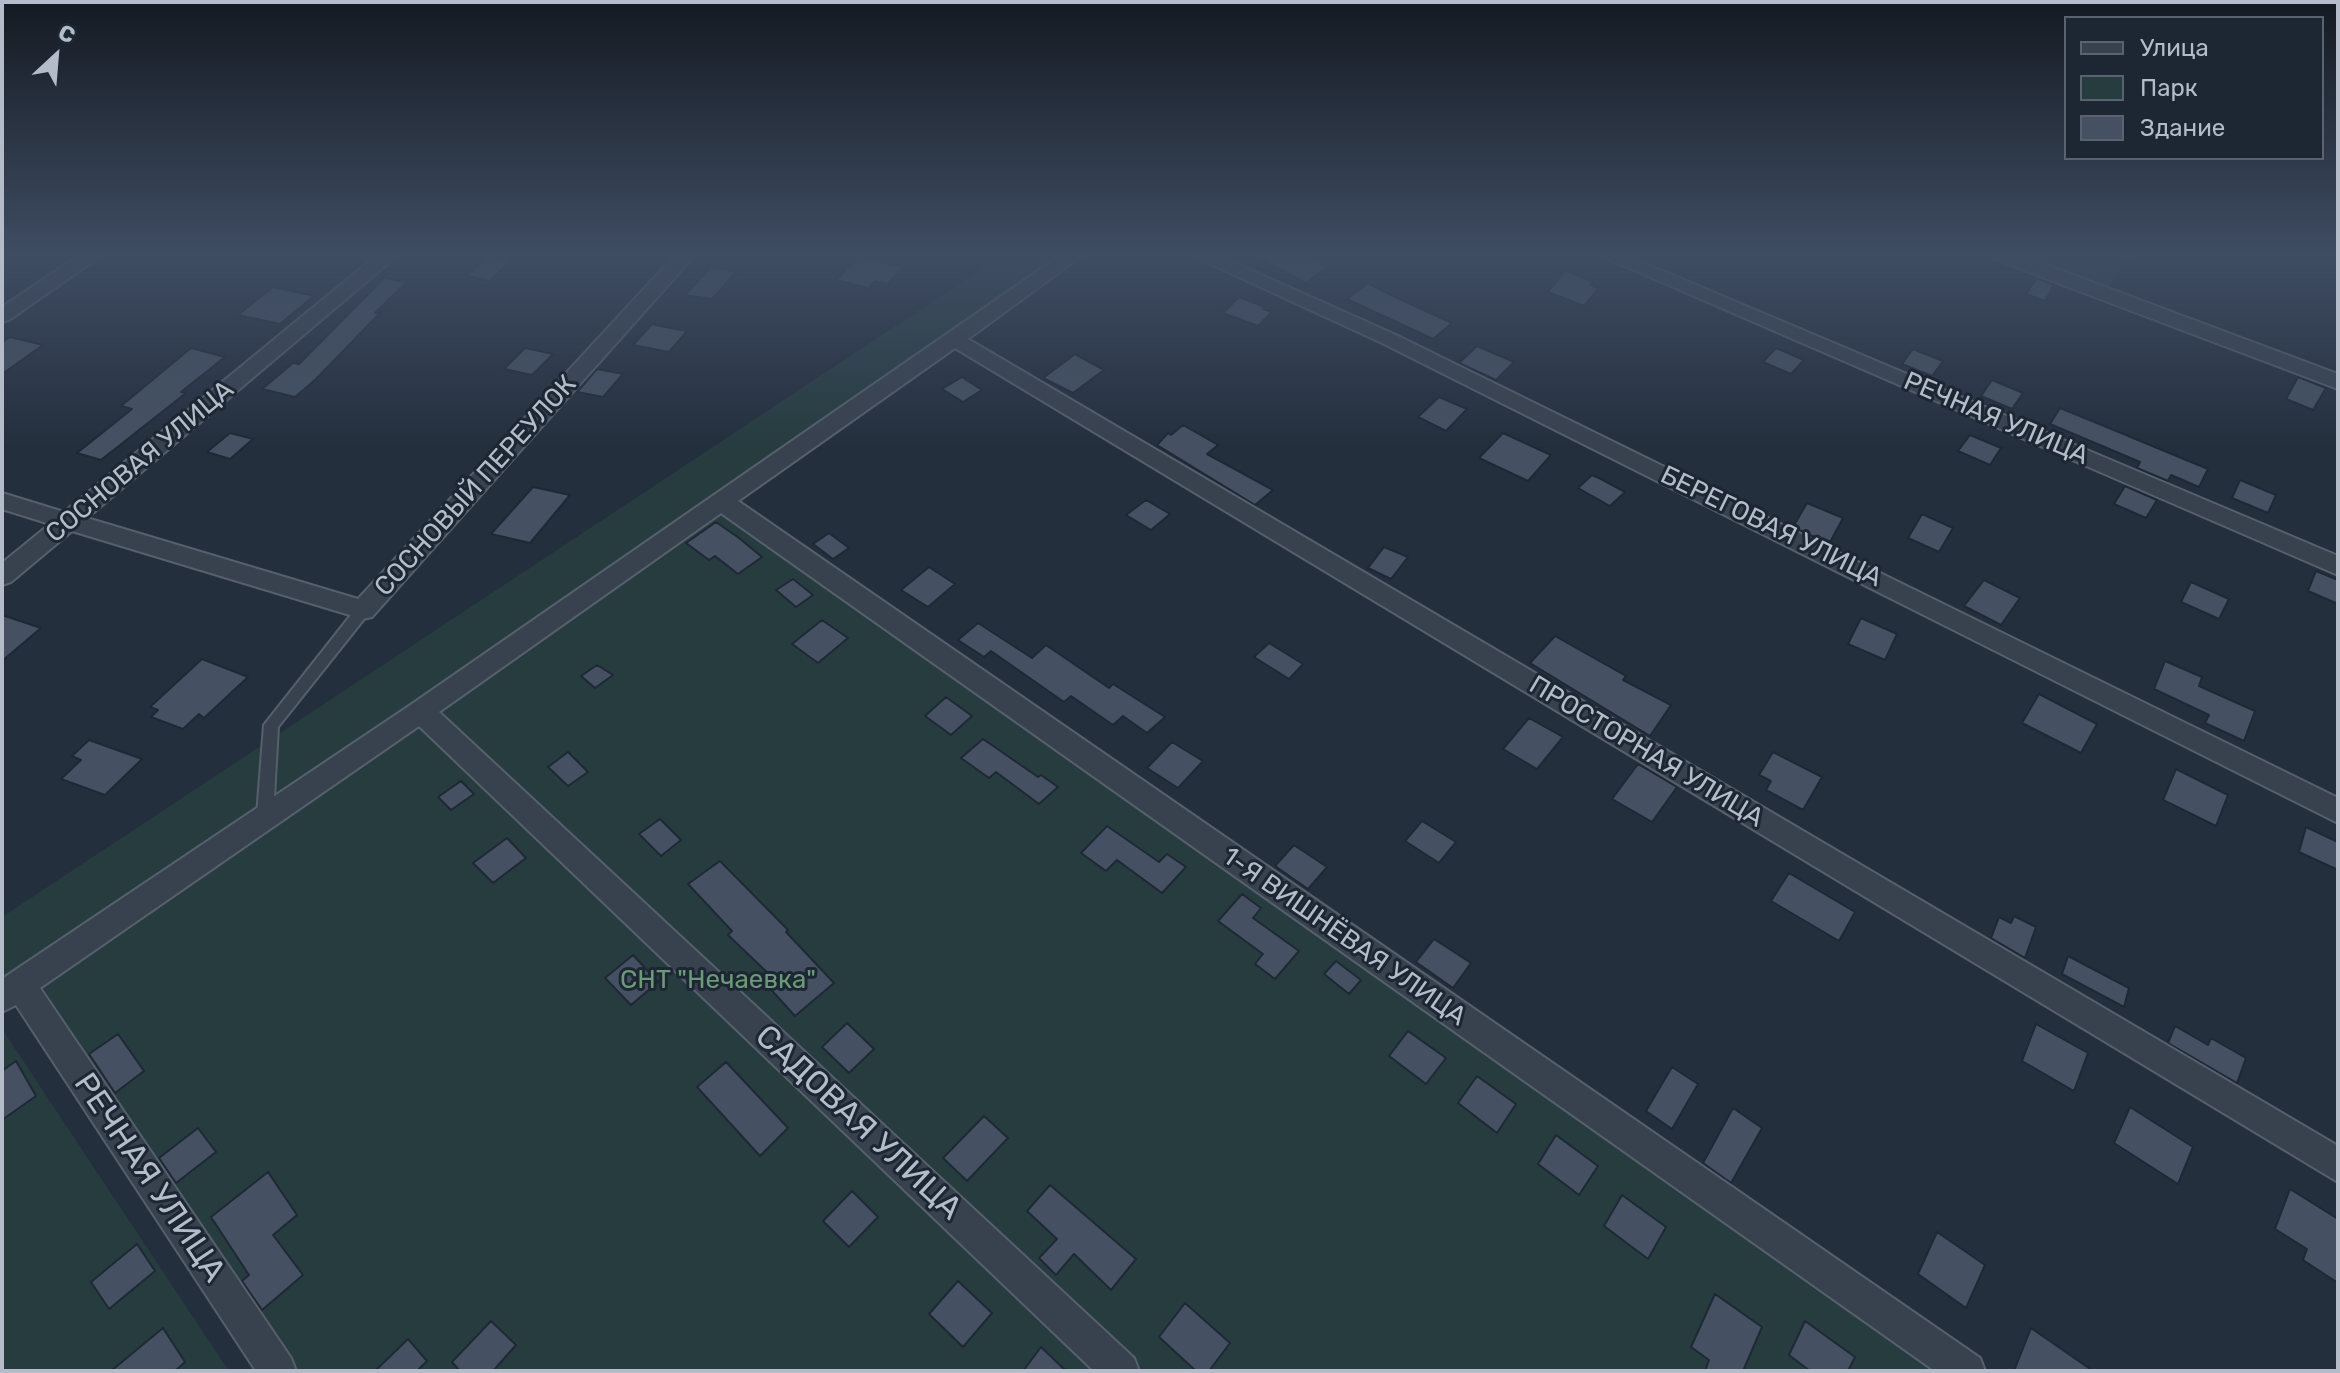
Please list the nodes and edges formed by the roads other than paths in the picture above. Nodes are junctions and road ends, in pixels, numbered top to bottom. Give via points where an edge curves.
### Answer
1 (312, 319) edge
2 (628, 319) edge
3 (982, 319) edge
4 (1344, 319) edge
5 (1758, 319) edge
6 (2171, 319) edge
7 (954, 339) junction
8 (2338, 382) edge
9 (2, 501) edge
10 (722, 502) junction
11 (69, 521) junction
12 (2338, 566) edge
13 (2, 576) edge
14 (363, 610) junction
15 (421, 711) junction
16 (2338, 811) edge
17 (265, 815) junction
18 (11, 991) edge
19 (2338, 1165) edge
20 (278, 1371) edge
21 (1121, 1371) edge
22 (1967, 1371) edge

1 - 11 street, СОСНОВАЯ УЛИЦА
2 - 14 street, СОСНОВЫЙ ПЕРЕУЛОК
3 - 7 street
4 - 16 street, БЕРЕГОВАЯ УЛИЦА
5 - 12 street, РЕЧНАЯ УЛИЦА
6 - 8 street
7 - 10 street
7 - 19 street, ПРОСТОРНАЯ УЛИЦА
9 - 11 street
10 - 15 street
10 - 22 street, 1-Я ВИШНЁВАЯ УЛИЦА
11 - 13 street, СОСНОВАЯ УЛИЦА
11 - 14 street
14 - 17 lane via 271,725
15 - 17 street
15 - 21 street, САДОВАЯ УЛИЦА
17 - 18 street
18 - 20 street, РЕЧНАЯ УЛИЦА

